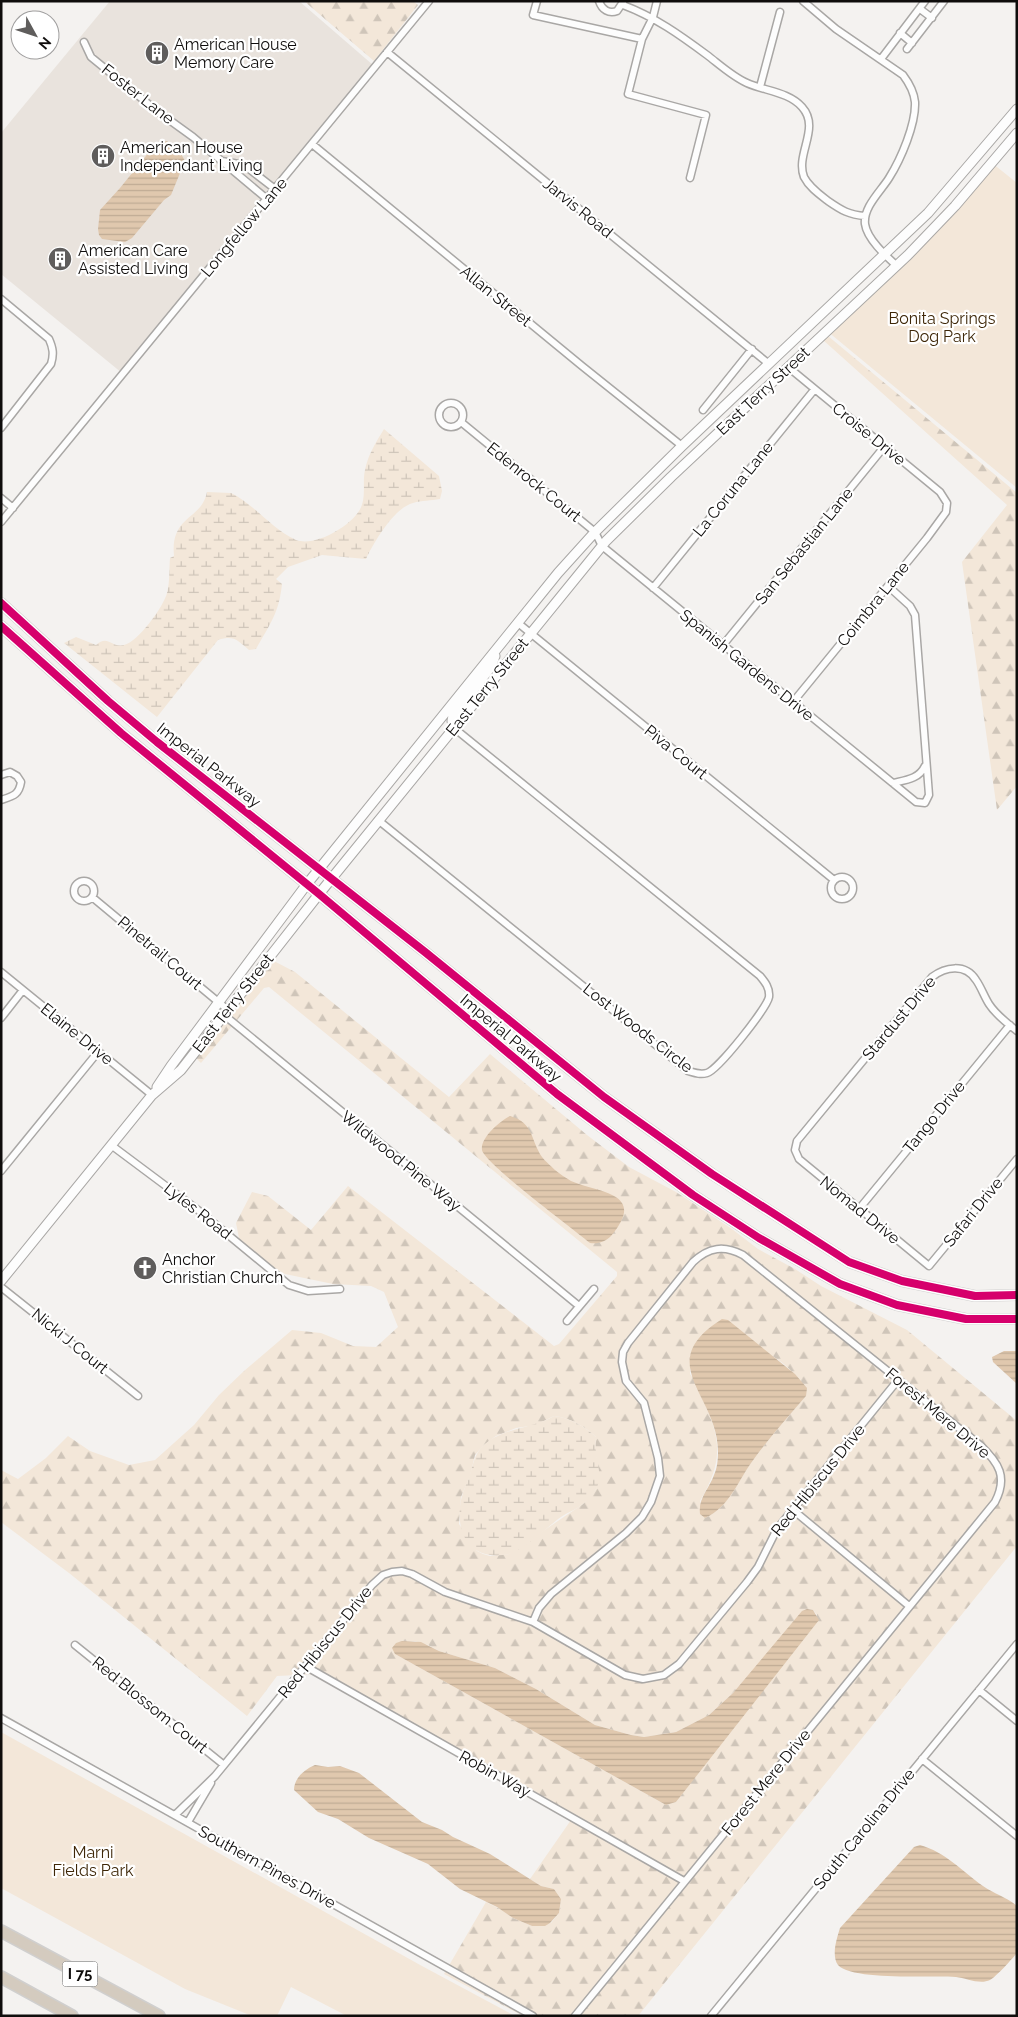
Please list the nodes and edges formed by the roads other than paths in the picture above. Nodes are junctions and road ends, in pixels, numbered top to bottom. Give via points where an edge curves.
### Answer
1 (429, 1) edge
2 (537, 1) edge
3 (599, 1) edge
4 (657, 1) edge
5 (803, 1) edge
6 (925, 1) edge
7 (944, 1) edge
8 (623, 3) edge
9 (920, 9) junction
10 (780, 12) dead end
11 (653, 17) junction
12 (932, 18) junction
13 (900, 34) junction
14 (642, 39) junction
15 (84, 42) dead end
16 (912, 43) junction
17 (907, 49) dead end
18 (387, 52) junction
19 (881, 59) junction
20 (760, 87) junction
21 (1017, 109) edge
22 (1017, 133) edge
23 (312, 144) junction
24 (220, 160) junction
25 (690, 178) dead end
26 (275, 189) junction
27 (266, 199) junction
28 (865, 216) junction
29 (885, 254) junction
30 (897, 266) junction
31 (1, 299) edge
32 (752, 349) junction
33 (769, 364) junction
34 (788, 367) junction
35 (814, 390) junction
36 (702, 410) dead end
37 (461, 422) dead end
38 (1, 428) edge
39 (682, 446) junction
40 (884, 447) junction
41 (1, 498) edge
42 (947, 503) joint
43 (13, 508) junction
44 (1, 522) edge
45 (595, 532) junction
46 (602, 546) junction
47 (888, 586) junction
48 (653, 588) junction
49 (1, 604) edge
50 (518, 624) junction
51 (1, 626) edge
52 (530, 633) junction
53 (723, 645) junction
54 (497, 648) junction
55 (793, 702) junction
56 (454, 728) junction
57 (926, 764) junction
58 (1, 775) edge
59 (893, 783) junction
60 (1, 800) edge
61 (378, 820) junction
62 (319, 869) junction
63 (331, 879) junction
64 (834, 880) dead end
65 (307, 884) junction
66 (319, 894) junction
67 (92, 897) dead end
68 (1, 972) edge
69 (23, 990) junction
70 (219, 1002) junction
71 (226, 1012) junction
72 (1, 1018) edge
73 (1010, 1026) junction
74 (1017, 1031) edge
75 (98, 1052) junction
76 (152, 1095) junction
77 (111, 1145) junction
78 (795, 1150) joint
79 (1017, 1159) edge
80 (1, 1171) edge
81 (859, 1209) junction
82 (929, 1266) joint
83 (1, 1281) edge
84 (1, 1287) edge
85 (340, 1289) dead end
86 (594, 1289) dead end
87 (1017, 1295) edge
88 (579, 1306) junction
89 (1017, 1319) edge
90 (567, 1321) dead end
91 (898, 1380) junction
92 (138, 1396) dead end
93 (793, 1510) junction
94 (909, 1606) junction
95 (533, 1622) junction
96 (1017, 1644) edge
97 (75, 1645) dead end
98 (305, 1666) junction
99 (979, 1690) junction
100 (1, 1718) edge
101 (1017, 1721) edge
102 (922, 1759) junction
103 (224, 1765) junction
104 (215, 1776) junction
105 (175, 1815) junction
106 (188, 1822) junction
107 (1017, 1836) edge
108 (684, 1881) junction
109 (1, 1931) edge
110 (1, 1977) edge
111 (72, 2016) edge
112 (159, 2016) edge
113 (533, 2016) edge
114 (575, 2016) edge
115 (712, 2016) edge

1 - 18 street, Longfellow Lane
2 - 14 street via 533,15
3 - 8 street via 610,12 617,11
4 - 11 street
5 - 19 street via 840,32
6 - 9 street
7 - 12 street
8 - 11 street
9 - 12 street
9 - 13 street
10 - 20 street
11 - 14 street
11 - 20 street via 740,79
12 - 16 street
13 - 16 street
13 - 19 street
14 - 25 street via 628,94 706,115
15 - 24 street, Foster Lane via 91,56
16 - 17 street
18 - 23 street, Longfellow Lane
18 - 32 street, Jarvis Road
19 - 28 street via 903,75 909,84 915,111 900,156
20 - 28 street via 792,99 806,112 809,124 802,169 807,182 844,213
21 - 29 street via 948,192
22 - 30 street, East Terry Street via 955,206
23 - 26 street, Longfellow Lane
23 - 39 street, Allan Street
24 - 26 street, Foster Lane via 244,165
24 - 27 street, Foster Lane
26 - 27 street, Longfellow Lane
27 - 43 street, Longfellow Lane
28 - 29 street via 865,226
29 - 30 street
29 - 33 street
30 - 34 street, East Terry Street
31 - 38 street via 48,339 54,355 52,364
32 - 33 street, Jarvis Road
32 - 36 street
33 - 39 street
34 - 35 street, Croise Drive
34 - 46 street, East Terry Street
35 - 40 street, Croise Drive
35 - 48 street, La Coruna Lane
37 - 45 street, Edenrock Court
39 - 45 street
40 - 42 street, Croise Drive via 940,492
40 - 53 street, San Sebastian Lane
41 - 43 street
42 - 47 street, Coimbra Lane via 946,512
43 - 44 street, Longfellow Lane
45 - 46 street, Edenrock Court
45 - 50 street
46 - 48 street, Spanish Gardens Drive
46 - 52 street, East Terry Street
47 - 55 street, Coimbra Lane
47 - 57 street, Spanish Gardens Drive via 907,602 915,615
48 - 53 street, Spanish Gardens Drive
49 - 62 main road, Imperial Parkway via 108,701
50 - 52 street, Piva Court
50 - 54 street
51 - 65 main road, Imperial Parkway via 121,733
52 - 56 street, East Terry Street
52 - 64 street, Piva Court
53 - 55 street, Spanish Gardens Drive
54 - 56 street via 491,667 453,716
54 - 62 street
55 - 59 street, Spanish Gardens Drive
56 - 61 street, East Terry Street
56 - 61 street, Lost Woods Circle via 760,976 767,984 767,1004 736,1044 709,1073 688,1071
57 - 59 street via 913,779
57 - 59 street, Spanish Gardens Drive via 929,795 925,803 916,802
58 - 60 street via 10,772 21,782 20,790 14,796
61 - 63 street, East Terry Street
62 - 63 main road, Imperial Parkway
62 - 65 street
63 - 66 street, East Terry Street
63 - 87 main road, Imperial Parkway via 604,1097 712,1174 849,1262 902,1281 975,1296
65 - 66 main road, Imperial Parkway
65 - 70 street
66 - 71 street, East Terry Street
66 - 89 main road, Imperial Parkway via 557,1094 693,1196 760,1238 840,1284 897,1306 966,1319
67 - 70 street, Pinetrail Court
68 - 69 street, Elaine Drive
69 - 72 street
69 - 75 street, Elaine Drive
70 - 71 street, Pinetrail Court
70 - 76 street
71 - 76 street, East Terry Street via 181,1070
71 - 88 street, Wildwood Pine Way
73 - 74 street, Stardust Drive
73 - 78 street, Stardust Drive via 994,1010 976,978 959,968 939,972 797,1141
73 - 81 street, Tango Drive
75 - 76 street, Elaine Drive
75 - 80 street
76 - 77 street, East Terry Street
77 - 83 street, East Terry Street
77 - 85 street, Lyles Road via 198,1210 289,1285 308,1292
78 - 81 street, Nomad Drive via 799,1159
79 - 82 street, Safari Drive
81 - 82 street, Nomad Drive
84 - 92 street, Nicki J Court
86 - 88 street
88 - 90 street
91 - 93 street, Red Hibiscus Drive
91 - 94 street, Forest Mere Drive via 990,1455 1000,1472 1001,1483 995,1502
91 - 95 street, Forest Mere Drive via 743,1255 722,1248 701,1254 634,1334 624,1352 623,1372 626,1381 644,1403 658,1458 660,1476 651,1502 626,1533 551,1594 539,1608
93 - 94 street
93 - 95 street, Red Hibiscus Drive via 777,1529 747,1582 679,1664 664,1675 644,1679 625,1674
94 - 108 street, Forest Mere Drive
95 - 98 street, Red Hibiscus Drive via 436,1588 412,1574 392,1572 376,1580
96 - 99 street, South Carolina Drive
97 - 103 street, Red Blossom Court
98 - 103 street, Red Hibiscus Drive
98 - 108 street, Robin Way
99 - 101 street
99 - 102 street, South Carolina Drive
100 - 105 street, Southern Pines Drive
102 - 107 street
102 - 115 street, South Carolina Drive
103 - 104 street, Red Hibiscus Drive
104 - 105 street, Red Hibiscus Drive
104 - 106 street, Red Hibiscus Drive
105 - 106 street, Southern Pines Drive
106 - 113 street, Southern Pines Drive
108 - 114 street, Forest Mere Drive
109 - 112 highway, I 75
110 - 111 highway, I 75

